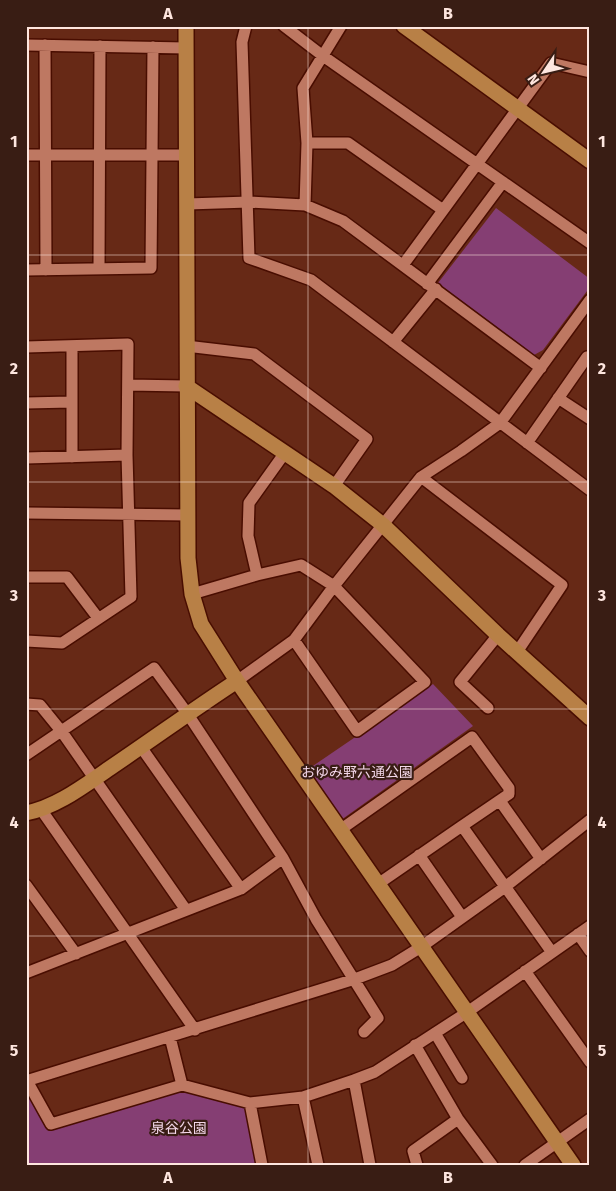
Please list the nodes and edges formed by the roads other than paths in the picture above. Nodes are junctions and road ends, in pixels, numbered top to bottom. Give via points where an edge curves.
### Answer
1 (186, 26) edge
2 (246, 26) edge
3 (284, 26) edge
4 (341, 26) edge
5 (404, 26) edge
6 (26, 45) edge
7 (45, 45) junction
8 (100, 46) junction
9 (153, 47) junction
10 (186, 48) junction
11 (323, 56) junction
12 (590, 72) edge
13 (518, 108) junction
14 (308, 143) junction
15 (26, 155) edge
16 (46, 155) junction
17 (100, 155) junction
18 (152, 155) junction
19 (186, 155) junction
20 (590, 161) edge
21 (478, 163) junction
22 (504, 182) junction
23 (249, 202) junction
24 (187, 204) junction
25 (305, 205) junction
26 (443, 210) junction
27 (590, 243) edge
28 (403, 265) junction
29 (99, 269) junction
30 (26, 270) edge
31 (46, 270) junction
32 (431, 287) junction
33 (590, 300) edge
34 (586, 314) edge
35 (393, 342) junction
36 (186, 346) junction
37 (26, 347) edge
38 (72, 347) junction
39 (589, 356) edge
40 (541, 368) junction
41 (128, 385) junction
42 (186, 386) junction
43 (558, 398) junction
44 (70, 402) junction
45 (26, 403) edge
46 (590, 420) edge
47 (500, 423) junction
48 (527, 443) junction
49 (284, 454) junction
50 (127, 455) junction
51 (72, 457) junction
52 (26, 458) edge
53 (421, 477) junction
54 (334, 486) junction
55 (590, 490) edge
56 (26, 513) edge
57 (130, 514) junction
58 (188, 515) junction
59 (383, 525) junction
60 (257, 575) junction
61 (26, 576) edge
62 (334, 586) junction
63 (192, 594) junction
64 (98, 618) junction
65 (498, 635) junction
66 (294, 640) junction
67 (26, 641) edge
68 (517, 652) junction
69 (237, 681) junction
70 (26, 704) edge
71 (488, 708) dead end
72 (187, 713) junction
73 (590, 718) edge
74 (62, 732) junction
75 (141, 747) junction
76 (26, 755) edge
77 (94, 779) junction
78 (500, 800) junction
79 (33, 811) edge
80 (590, 820) edge
81 (462, 826) junction
82 (340, 830) junction
83 (419, 855) junction
84 (283, 858) junction
85 (541, 859) junction
86 (378, 884) junction
87 (26, 885) edge
88 (505, 887) junction
89 (241, 889) junction
90 (186, 910) junction
91 (462, 918) junction
92 (590, 926) edge
93 (129, 933) junction
94 (578, 934) junction
95 (421, 947) junction
96 (590, 951) edge
97 (552, 952) junction
98 (76, 954) junction
99 (525, 971) junction
100 (26, 973) edge
101 (355, 979) junction
102 (466, 1013) junction
103 (195, 1030) junction
104 (364, 1032) dead end
105 (435, 1032) junction
106 (170, 1037) junction
107 (415, 1045) junction
108 (590, 1062) edge
109 (462, 1078) dead end
110 (27, 1080) edge
111 (354, 1080) junction
112 (182, 1085) junction
113 (303, 1097) junction
114 (250, 1103) junction
115 (458, 1119) junction
116 (590, 1119) edge
117 (557, 1142) junction
118 (262, 1165) edge
119 (318, 1165) edge
120 (370, 1165) edge
121 (417, 1165) edge
122 (492, 1165) edge
123 (525, 1165) edge
124 (573, 1165) edge

1 - 10 street
2 - 23 street via 242,42
3 - 11 street
4 - 11 street
5 - 13 street
6 - 7 street
7 - 8 street
7 - 16 street
8 - 9 street
8 - 17 street
9 - 10 street
9 - 18 street
10 - 19 street
11 - 14 street via 303,88
11 - 21 street
12 - 13 street via 551,63
13 - 20 street
13 - 21 street
14 - 25 street
14 - 26 street via 348,143
15 - 16 street
16 - 17 street
16 - 31 street
17 - 18 street
17 - 29 street
18 - 19 street
18 - 29 street via 151,268
19 - 24 street
21 - 22 street
21 - 26 street
22 - 27 street
22 - 32 street
23 - 24 street
23 - 25 street
23 - 35 street via 249,258 311,280
24 - 36 street
25 - 28 street via 343,221
26 - 28 street
28 - 32 street
29 - 31 street
30 - 31 street
32 - 35 street
32 - 40 street
33 - 34 street
34 - 40 street
35 - 47 street
36 - 42 street
36 - 54 street via 254,354 367,439
37 - 38 street
38 - 41 street via 128,344
38 - 44 street
39 - 43 street
40 - 47 street
41 - 42 street
41 - 50 street
42 - 49 street
42 - 58 street
43 - 46 street
43 - 48 street
44 - 45 street
44 - 51 street
47 - 48 street
47 - 53 street
48 - 55 street
49 - 54 street
49 - 60 street via 249,503 248,536
50 - 51 street
50 - 57 street
51 - 52 street
53 - 59 street
53 - 68 street via 562,585
54 - 59 street
56 - 57 street
57 - 58 street
57 - 64 street via 131,597
58 - 63 street
59 - 62 street
59 - 65 street
60 - 62 street via 301,565
60 - 63 street
61 - 64 street via 67,577
62 - 66 street
62 - 66 street via 425,682 357,730
63 - 69 street via 201,624
64 - 67 street via 62,642
65 - 68 street
65 - 71 street via 460,682
66 - 69 street
68 - 73 street
69 - 72 street
69 - 82 street
70 - 74 street via 40,705
72 - 74 street via 154,668
72 - 75 street
72 - 84 street
74 - 76 street
74 - 77 street
75 - 77 street
75 - 89 street
77 - 79 street via 56,802
77 - 90 street
78 - 81 street
78 - 82 street via 509,794 509,788 472,737
78 - 85 street
79 - 93 street
80 - 85 street
81 - 83 street
81 - 88 street
82 - 86 street
83 - 86 street
83 - 91 street
84 - 89 street
84 - 101 street via 316,919
85 - 88 street
86 - 95 street
87 - 98 street
88 - 91 street
88 - 97 street
89 - 90 street
90 - 93 street
91 - 95 street
92 - 94 street
93 - 98 street
93 - 103 street
94 - 96 street
94 - 97 street
95 - 101 street via 392,965
95 - 102 street
97 - 99 street
98 - 100 street
99 - 102 street
99 - 108 street
101 - 103 street
101 - 104 street via 378,1018
102 - 105 street
102 - 117 street
103 - 106 street
105 - 107 street
105 - 109 street
106 - 110 street
106 - 112 street
107 - 111 street via 375,1072
107 - 115 street
110 - 112 street via 51,1124
111 - 113 street
111 - 120 street
112 - 114 street
113 - 114 street
113 - 119 street
114 - 118 street
115 - 121 street via 413,1151
115 - 122 street
116 - 117 street
117 - 123 street
117 - 124 street

